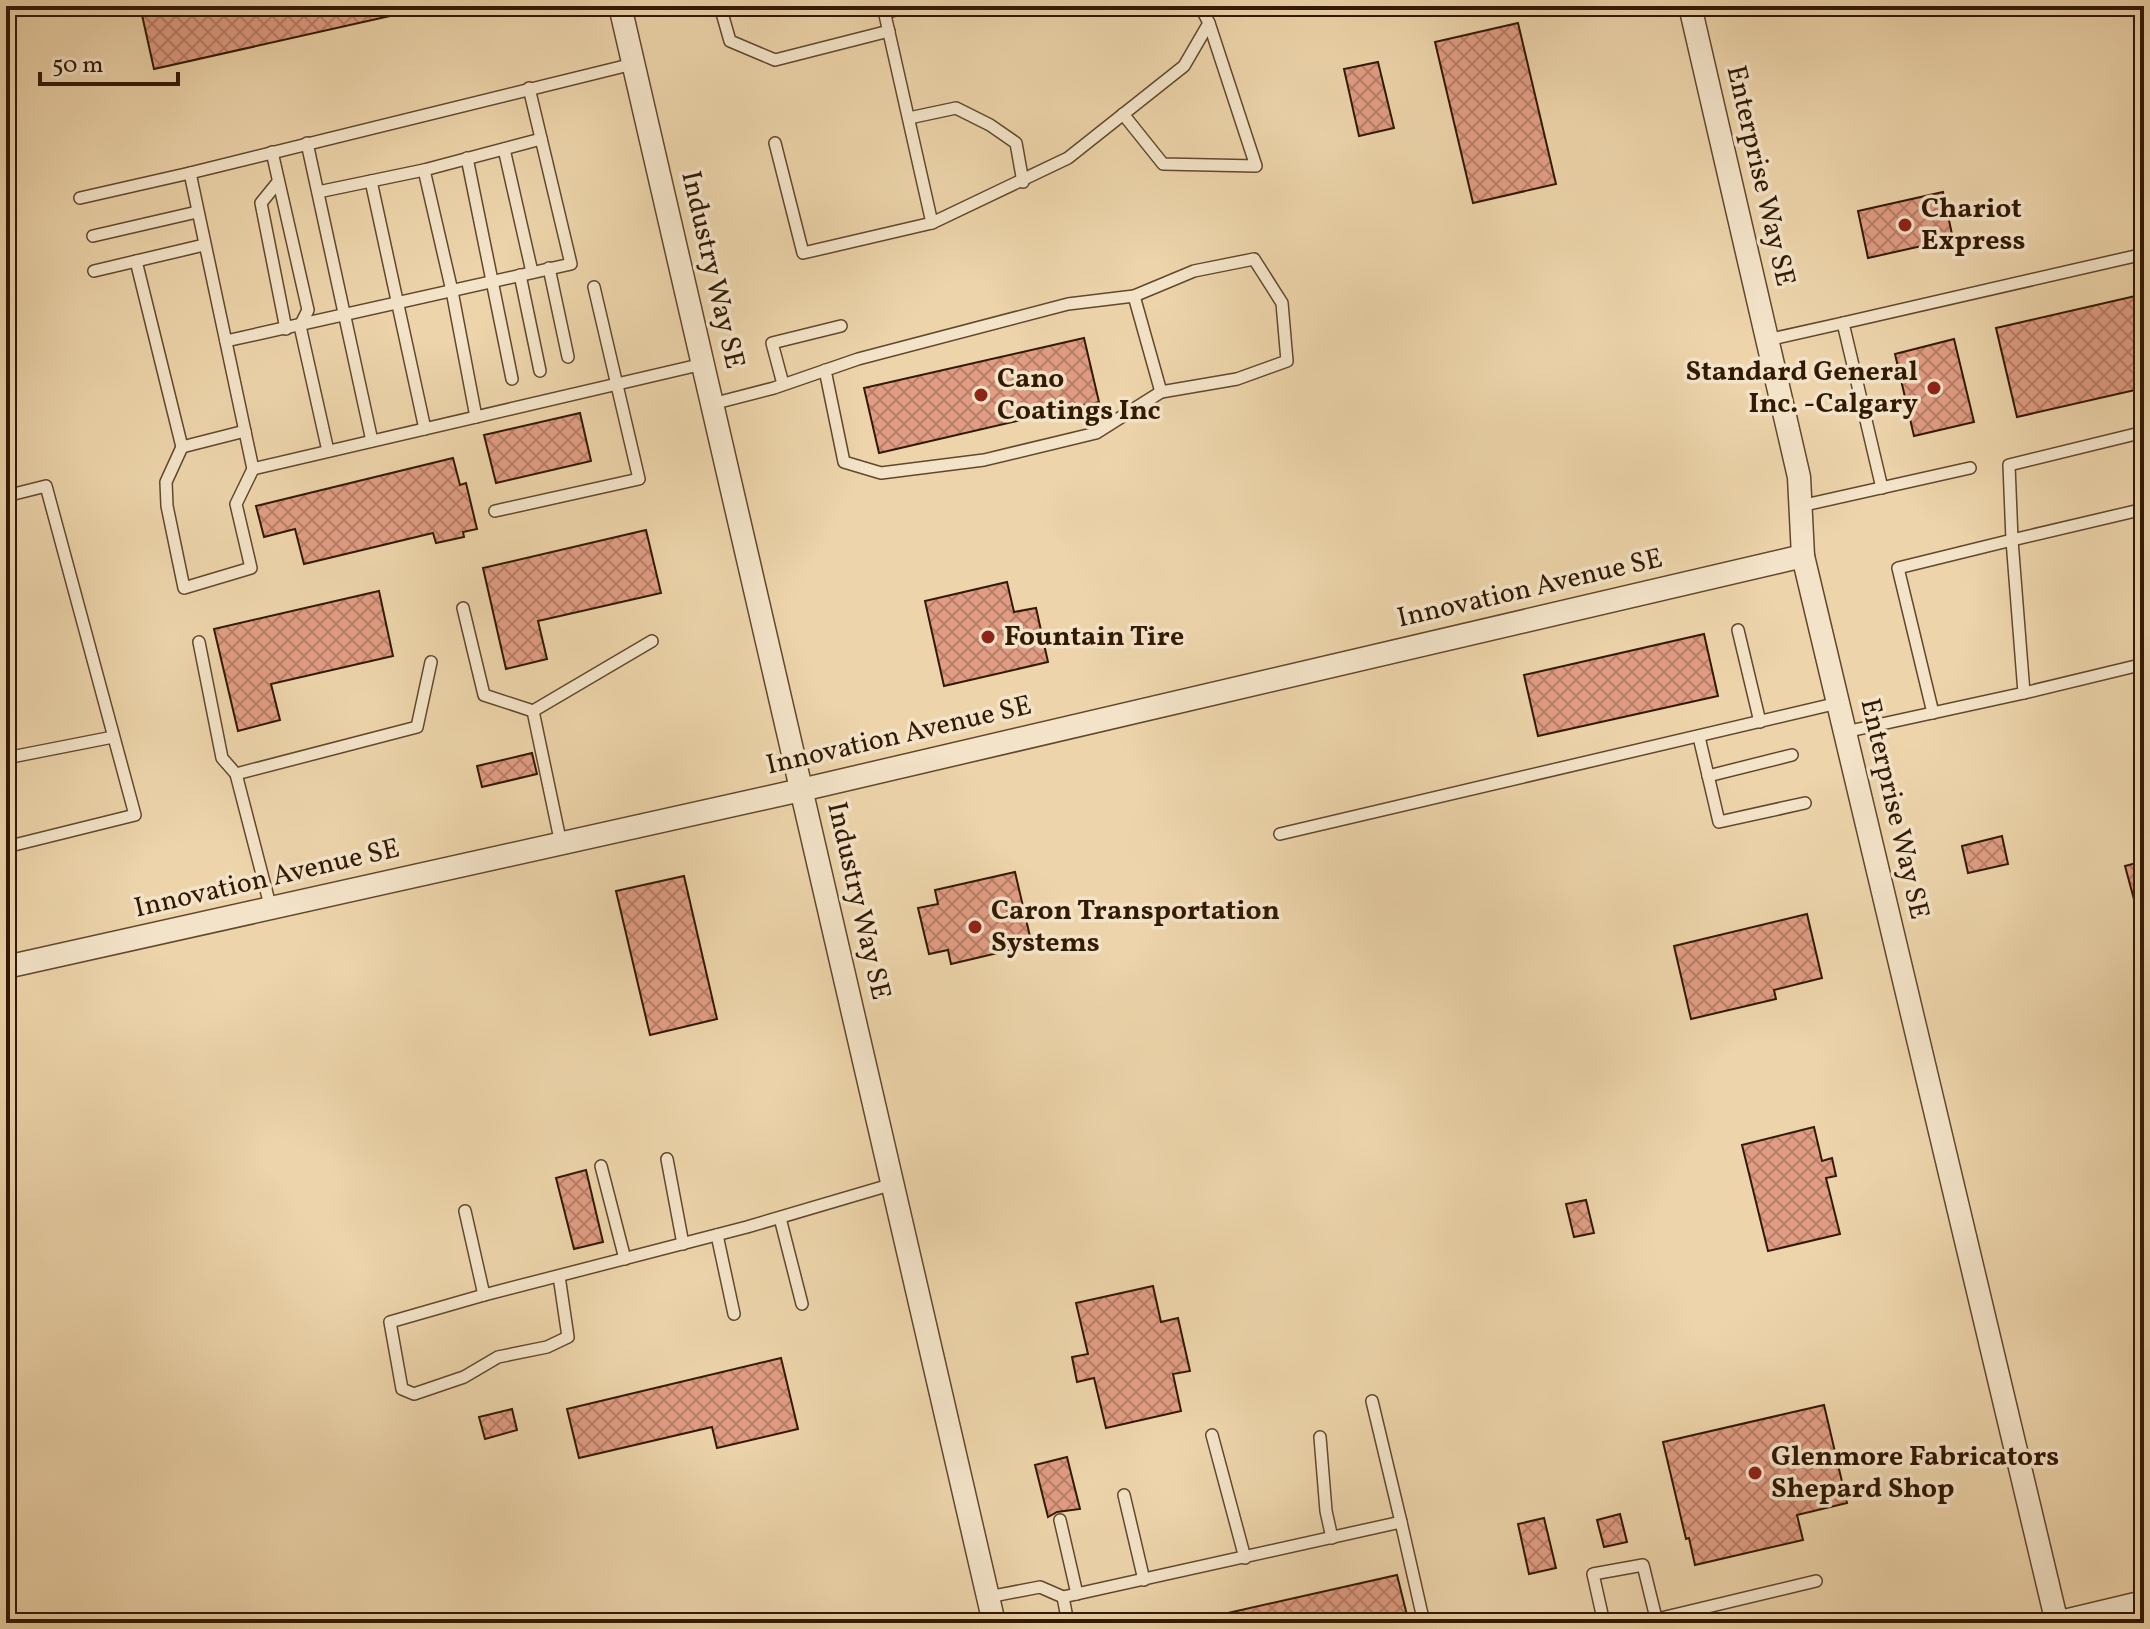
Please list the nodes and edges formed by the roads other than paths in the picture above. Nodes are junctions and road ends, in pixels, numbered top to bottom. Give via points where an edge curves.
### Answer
1 (620, 6) edge
2 (720, 6) edge
3 (908, 6) edge
4 (1200, 6) edge
5 (1690, 6) edge
6 (884, 10) edge
7 (1209, 23) junction
8 (889, 31) junction
9 (633, 64) junction
10 (529, 88) junction
11 (1123, 114) junction
12 (909, 118) junction
13 (541, 139) junction
14 (307, 143) junction
15 (775, 143) dead end
16 (504, 149) junction
17 (272, 152) junction
18 (467, 158) junction
19 (424, 170) junction
20 (190, 173) junction
21 (371, 181) junction
22 (278, 182) junction
23 (1023, 182) junction
24 (318, 192) junction
25 (80, 198) dead end
26 (197, 212) junction
27 (932, 223) junction
28 (93, 236) dead end
29 (204, 245) junction
30 (2144, 254) edge
31 (136, 261) junction
32 (549, 268) junction
33 (94, 271) dead end
34 (526, 274) junction
35 (491, 282) junction
36 (594, 287) dead end
37 (452, 291) junction
38 (1134, 296) junction
39 (397, 303) junction
40 (344, 315) junction
41 (1843, 323) junction
42 (300, 326) junction
43 (841, 326) dead end
44 (286, 329) junction
45 (1767, 340) junction
46 (226, 341) junction
47 (568, 357) dead end
48 (703, 364) junction
49 (825, 370) junction
50 (540, 371) dead end
51 (512, 379) dead end
52 (783, 384) junction
53 (615, 385) junction
54 (1161, 392) junction
55 (712, 404) junction
56 (476, 417) junction
57 (425, 429) junction
58 (245, 431) junction
59 (2144, 432) edge
60 (372, 441) junction
61 (182, 447) junction
62 (328, 451) junction
63 (1970, 468) dead end
64 (253, 469) junction
65 (1882, 488) junction
66 (6, 496) edge
67 (1800, 506) junction
68 (2144, 509) edge
69 (495, 511) dead end
70 (2012, 540) junction
71 (1803, 556) junction
72 (463, 608) dead end
73 (1738, 630) dead end
74 (652, 641) dead end
75 (199, 642) dead end
76 (431, 662) dead end
77 (2144, 664) edge
78 (2024, 693) junction
79 (1838, 703) junction
80 (533, 711) junction
81 (1933, 713) junction
82 (1760, 722) junction
83 (1845, 732) junction
84 (113, 737) junction
85 (1699, 737) junction
86 (1792, 755) dead end
87 (6, 758) edge
88 (236, 774) junction
89 (1708, 776) junction
90 (801, 790) junction
91 (1805, 803) dead end
92 (1280, 834) dead end
93 (561, 844) junction
94 (6, 847) edge
95 (271, 909) junction
96 (6, 967) edge
97 (667, 1159) dead end
98 (601, 1166) dead end
99 (893, 1184) junction
100 (465, 1211) dead end
101 (780, 1218) junction
102 (717, 1235) junction
103 (683, 1244) junction
104 (625, 1259) junction
105 (559, 1276) junction
106 (484, 1295) junction
107 (802, 1304) dead end
108 (734, 1314) dead end
109 (1372, 1401) dead end
110 (1212, 1435) dead end
111 (1320, 1437) dead end
112 (1124, 1495) dead end
113 (1060, 1520) dead end
114 (1401, 1522) junction
115 (1332, 1538) junction
116 (1245, 1558) junction
117 (1144, 1580) junction
118 (1816, 1581) dead end
119 (1077, 1594) junction
120 (988, 1597) junction
121 (1063, 1597) junction
122 (2144, 1602) edge
123 (1657, 1621) edge
124 (994, 1623) edge
125 (1068, 1623) edge
126 (1424, 1623) edge
127 (1604, 1623) edge
128 (2057, 1623) edge

1 - 9 street, Industry Way SE
2 - 8 lane via 730,41 775,60
3 - 6 lane
4 - 7 lane
5 - 45 street, Enterprise Way SE
6 - 8 lane
7 - 11 lane via 1184,66
7 - 11 lane via 1256,166 1163,164
8 - 12 lane
9 - 10 lane
9 - 48 street, Industry Way SE
10 - 13 lane
10 - 14 lane
11 - 23 lane via 1068,158
12 - 23 lane via 956,108 990,125 1016,143
12 - 27 lane
13 - 16 lane
13 - 32 lane via 571,264
14 - 17 lane
14 - 24 lane
15 - 27 lane via 803,253
16 - 18 lane
16 - 34 lane
17 - 20 lane
17 - 22 lane
18 - 19 lane
18 - 35 lane
19 - 21 lane
19 - 37 lane
20 - 25 lane
20 - 26 lane
21 - 24 lane
21 - 39 lane
22 - 42 lane via 308,310
22 - 44 lane via 261,203
23 - 27 lane
24 - 40 lane
26 - 28 lane
26 - 29 lane
29 - 31 lane
29 - 46 lane
30 - 41 lane
31 - 33 lane
31 - 61 lane
32 - 34 lane
32 - 47 lane
34 - 35 lane
34 - 50 lane
35 - 37 lane
35 - 51 lane
36 - 53 lane
37 - 39 lane
37 - 56 lane
38 - 49 lane via 1068,304
38 - 54 lane
38 - 54 lane via 1194,271 1254,259 1282,303 1287,361 1237,379
39 - 40 lane
39 - 57 lane
40 - 42 lane
40 - 60 lane
41 - 45 lane
41 - 65 lane
42 - 44 lane
42 - 62 lane
43 - 52 lane via 772,343
44 - 46 lane
45 - 67 street, Enterprise Way SE via 1799,477
46 - 58 lane
48 - 53 lane
48 - 55 street, Industry Way SE
49 - 52 lane
49 - 54 lane via 844,462 881,473 984,460 1096,433
52 - 55 lane
53 - 56 lane
53 - 69 lane via 639,479
55 - 90 street, Industry Way SE
56 - 57 lane
57 - 60 lane
58 - 61 lane
58 - 64 lane
59 - 70 lane via 2009,465
60 - 62 lane
61 - 64 lane via 166,482 184,588 251,568 236,504
62 - 64 lane
63 - 65 lane
65 - 67 lane
66 - 84 lane via 46,486
67 - 71 street, Enterprise Way SE
68 - 70 lane
70 - 78 lane
70 - 81 lane via 1898,568
71 - 79 street, Enterprise Way SE
71 - 90 street, Innovation Avenue SE
72 - 80 lane via 484,695
73 - 82 lane
74 - 80 lane
75 - 88 lane via 222,758
76 - 88 lane via 417,727
77 - 78 lane
78 - 81 lane
79 - 82 lane
79 - 83 street, Enterprise Way SE
80 - 93 lane
81 - 83 lane
82 - 85 lane
83 - 128 street, Enterprise Way SE
84 - 87 lane
84 - 94 lane via 135,815
85 - 89 lane
85 - 92 lane
86 - 89 lane
88 - 95 lane
89 - 91 lane via 1719,822
90 - 93 street, Innovation Avenue SE
90 - 99 street, Industry Way SE
93 - 95 street, Innovation Avenue SE
95 - 96 street, Innovation Avenue SE
97 - 103 lane
98 - 104 lane
99 - 101 lane
99 - 120 street, Industry Way SE
100 - 106 lane
101 - 102 lane
101 - 107 lane
102 - 103 lane
102 - 108 lane
103 - 104 lane
104 - 105 lane
105 - 106 lane
105 - 106 lane via 568,1337 498,1357 464,1377 414,1394 402,1389 390,1322
109 - 114 lane
110 - 116 lane
111 - 115 lane
112 - 117 lane
113 - 119 lane
114 - 115 lane
114 - 126 lane
115 - 116 lane
116 - 117 lane
117 - 119 lane
118 - 123 lane
119 - 121 lane
120 - 121 lane via 1040,1587
120 - 124 street, Industry Way SE
121 - 125 lane
122 - 128 street
123 - 127 lane via 1643,1565 1593,1574

